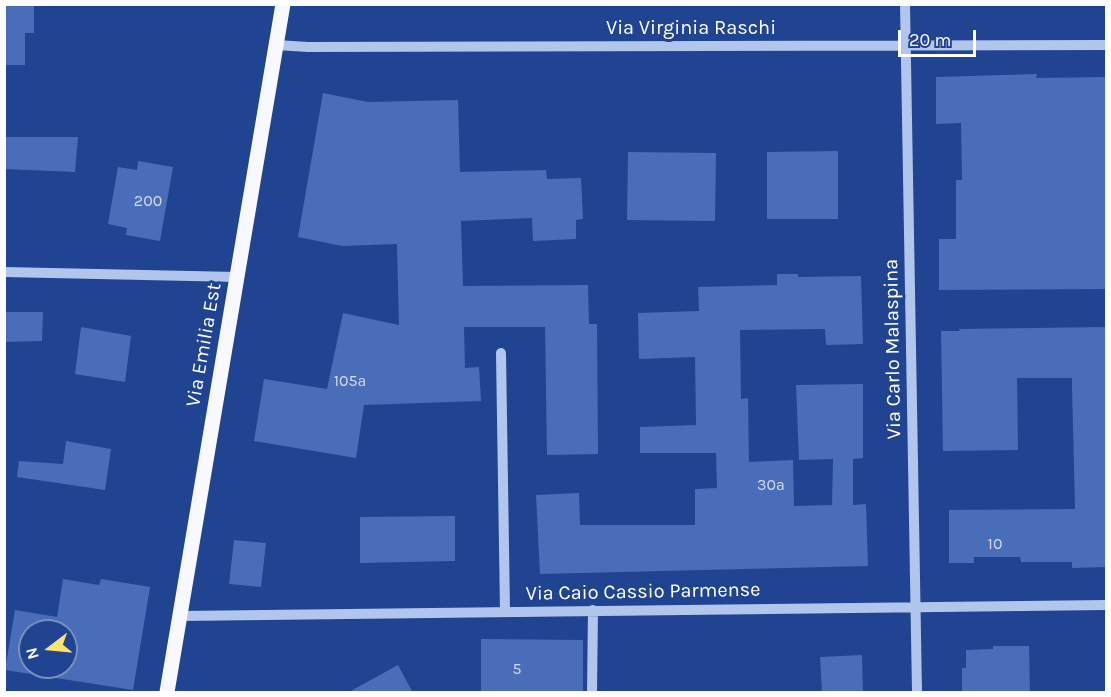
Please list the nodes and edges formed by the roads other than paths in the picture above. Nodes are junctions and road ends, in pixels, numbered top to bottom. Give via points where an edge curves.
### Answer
1 (282, 4) edge
2 (905, 4) edge
3 (276, 45) junction
4 (1107, 45) edge
5 (906, 46) junction
6 (4, 272) edge
7 (237, 277) junction
8 (501, 353) dead end
9 (1107, 605) edge
10 (916, 607) junction
11 (593, 610) junction
12 (506, 611) junction
13 (180, 616) junction
14 (167, 693) edge
15 (592, 693) edge
16 (917, 693) edge

1 - 3 main road, Via Emilia Est
2 - 5 street, Via Carlo Malaspina
3 - 5 street, Via Virginia Raschi
3 - 7 main road, Via Emilia Est
4 - 5 street, Via Virginia Raschi
5 - 10 street, Via Carlo Malaspina
6 - 7 street
7 - 13 main road, Via Emilia Est
8 - 12 street
9 - 10 street, Via Caio Cassio Parmense
10 - 11 street, Via Caio Cassio Parmense
10 - 16 street, Via Carlo Malaspina
11 - 12 street, Via Caio Cassio Parmense
11 - 15 street
12 - 13 street, Via Caio Cassio Parmense
13 - 14 main road, Via Emilia Est

